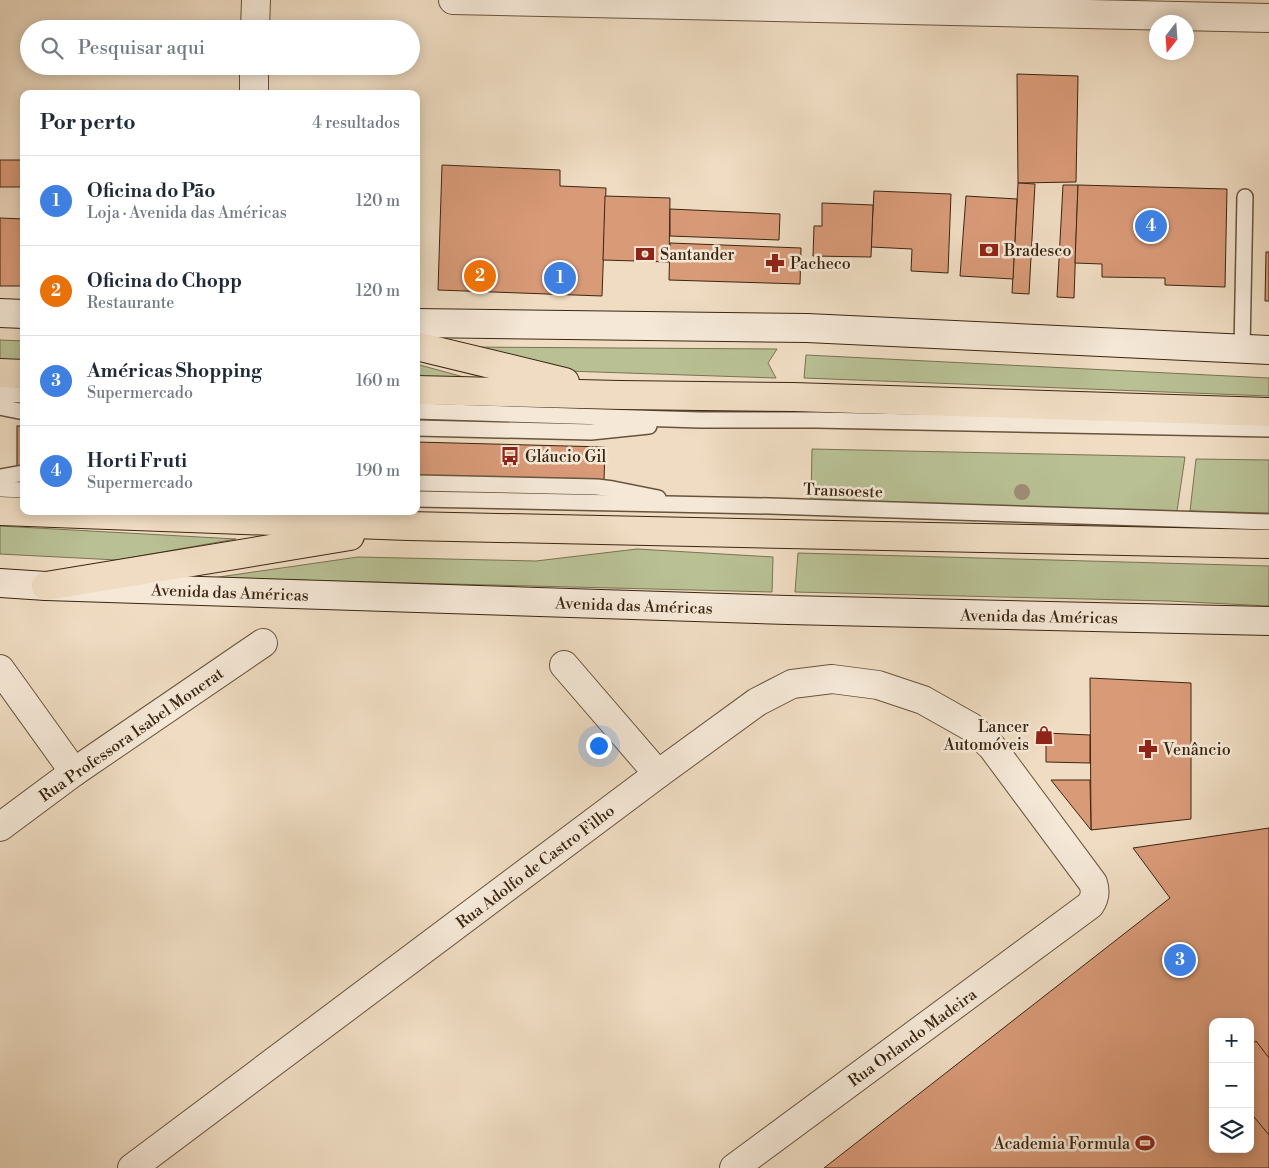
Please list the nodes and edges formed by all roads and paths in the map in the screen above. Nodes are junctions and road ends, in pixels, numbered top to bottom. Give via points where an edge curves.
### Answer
1 (256, 0) edge
2 (453, 0) edge
3 (1269, 18) edge
4 (255, 20) edge
5 (254, 75) edge
6 (254, 90) edge
7 (1245, 197) dead end
8 (0, 312) edge
9 (20, 314) edge
10 (420, 323) edge
11 (420, 347) edge
12 (1242, 349) junction
13 (1269, 350) edge
14 (0, 373) edge
15 (20, 374) edge
16 (420, 390) edge
17 (0, 394) edge
18 (20, 395) edge
19 (620, 395) junction
20 (0, 406) edge
21 (20, 411) edge
22 (420, 412) edge
23 (1269, 412) edge
24 (700, 420) junction
25 (420, 428) edge
26 (1269, 429) edge
27 (20, 474) edge
28 (0, 477) edge
29 (420, 482) edge
30 (0, 489) edge
31 (20, 490) edge
32 (420, 499) edge
33 (696, 505) junction
34 (0, 511) edge
35 (20, 512) edge
36 (109, 515) edge
37 (1269, 522) edge
38 (408, 526) junction
39 (1269, 544) edge
40 (0, 583) edge
41 (46, 586) junction
42 (1269, 621) edge
43 (263, 643) dead end
44 (564, 665) dead end
45 (0, 669) edge
46 (74, 772) junction
47 (658, 774) junction
48 (0, 827) edge
49 (1090, 906) joint
50 (132, 1168) edge
51 (734, 1168) edge

1 - 4 street
2 - 3 street
5 - 6 street
7 - 12 lane
8 - 9 street
10 - 12 street via 807,328
11 - 19 highway
12 - 13 street
14 - 15 highway
16 - 19 highway
17 - 18 lane
19 - 23 highway via 793,397
20 - 21 lane
22 - 24 lane
24 - 25 lane via 591,432
24 - 26 lane
27 - 28 lane
29 - 33 lane via 613,488
30 - 31 lane
32 - 33 lane, Transoeste
33 - 37 lane, Transoeste
34 - 35 highway
36 - 38 highway
38 - 39 highway
38 - 41 highway
40 - 41 street, Avenida das Américas
41 - 42 street, Avenida das Américas via 788,610
43 - 46 street, Rua Professora Isabel Monerat
44 - 47 street
45 - 46 street
46 - 48 street, Rua Professora Isabel Monerat
47 - 49 street, Rua Adolfo de Castro Filho via 756,702 792,684 832,679 878,685 924,700 971,727 992,747 1093,883 1096,891
47 - 50 street, Rua Adolfo de Castro Filho
49 - 51 street, Rua Orlando Madeira

